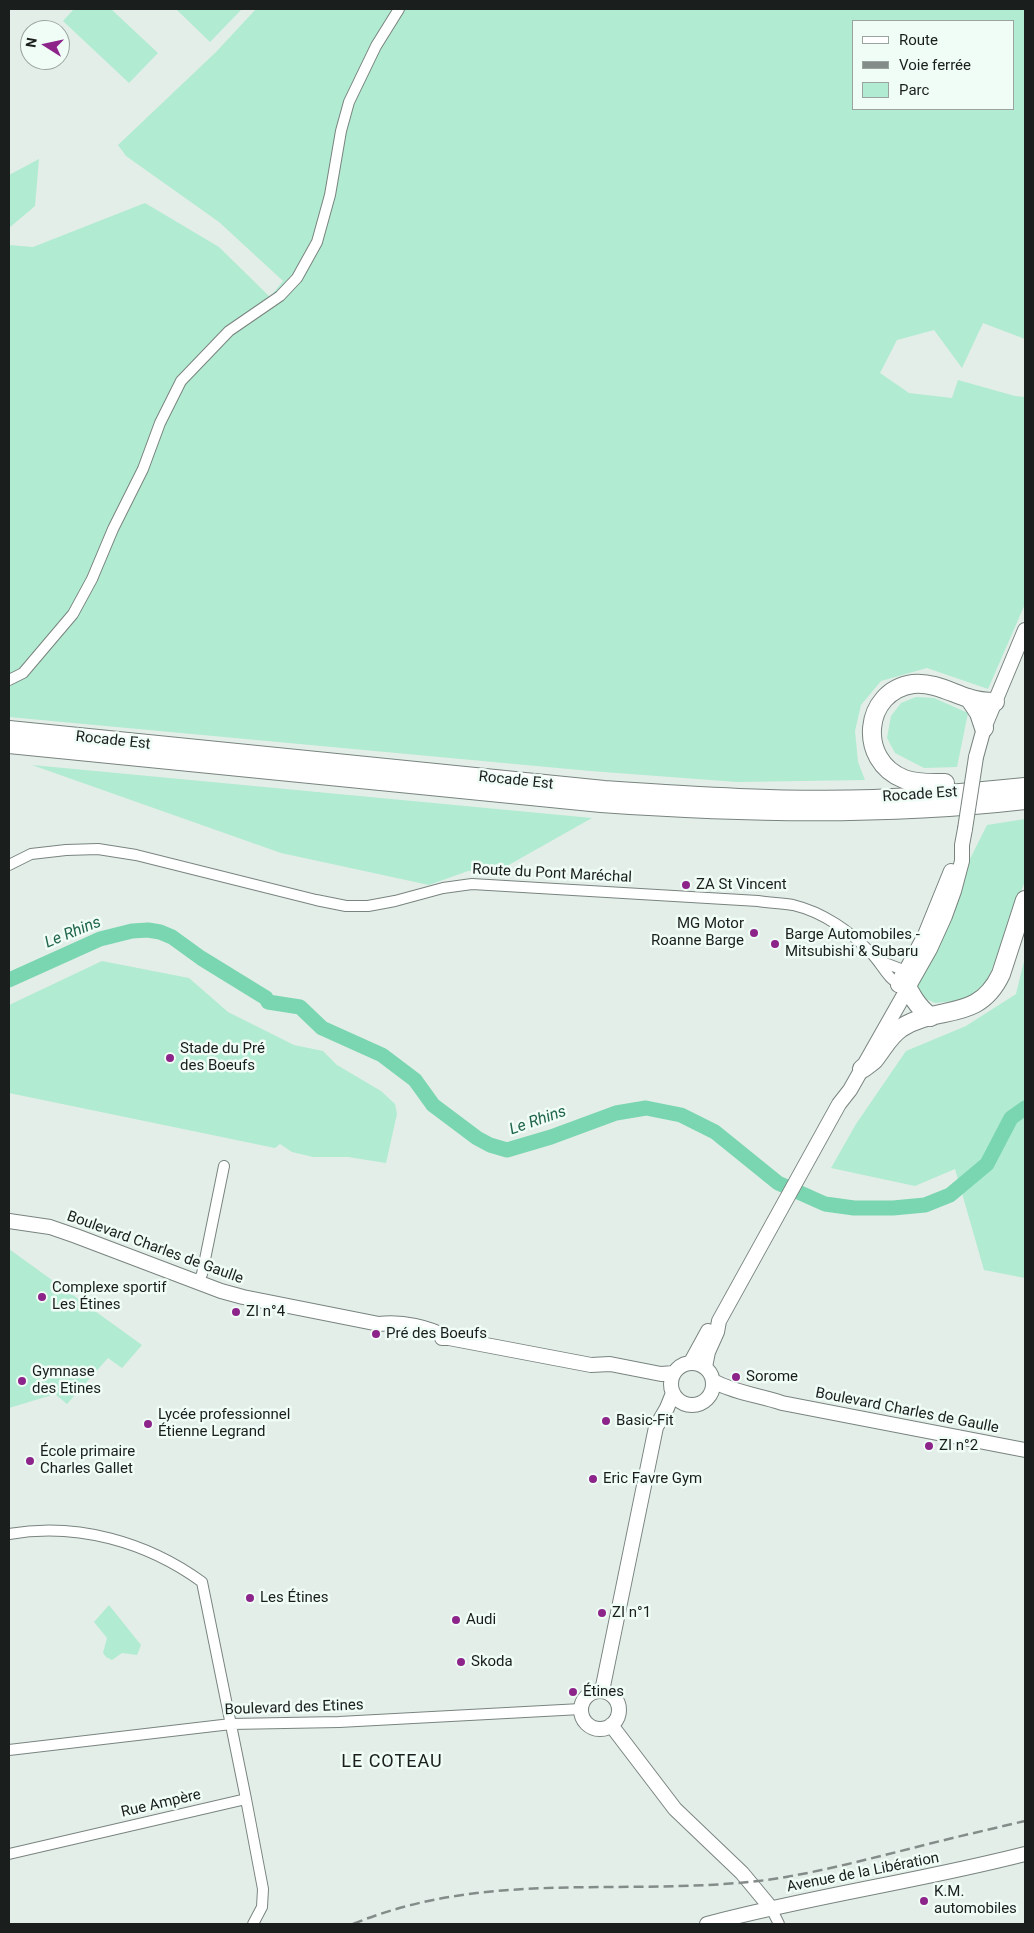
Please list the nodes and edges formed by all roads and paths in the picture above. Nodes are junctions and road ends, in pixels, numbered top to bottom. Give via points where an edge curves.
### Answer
1 (399, 9) edge
2 (1025, 630) edge
3 (9, 680) edge
4 (969, 698) junction
5 (995, 702) junction
6 (984, 728) junction
7 (9, 730) edge
8 (9, 744) edge
9 (1025, 777) edge
10 (1025, 787) edge
11 (1025, 800) edge
12 (9, 865) edge
13 (1025, 900) edge
14 (877, 960) junction
15 (905, 981) junction
16 (931, 1016) junction
17 (862, 1069) junction
18 (839, 1104) junction
19 (224, 1166) dead end
20 (9, 1221) edge
21 (198, 1282) junction
22 (720, 1321) junction
23 (691, 1362) junction
24 (591, 1365) junction
25 (705, 1367) junction
26 (674, 1373) junction
27 (713, 1381) junction
28 (672, 1391) junction
29 (708, 1398) junction
30 (782, 1403) junction
31 (687, 1404) junction
32 (653, 1445) junction
33 (1025, 1450) edge
34 (9, 1534) edge
35 (602, 1691) junction
36 (581, 1709) junction
37 (231, 1724) junction
38 (611, 1725) junction
39 (9, 1750) edge
40 (246, 1799) junction
41 (9, 1854) edge
42 (1025, 1854) edge
43 (771, 1908) junction
44 (253, 1924) edge
45 (707, 1924) edge
46 (779, 1924) edge

1 - 3 street via 376,46 349,102 317,242 297,278 280,296 230,331 181,381 160,423 143,469 73,614 23,673
2 - 5 street
4 - 5 highway
4 - 6 highway via 979,712
4 - 9 highway via 923,684 911,684 889,694 875,714 872,725 877,758 894,774 917,782
5 - 6 street
6 - 15 street, bridge via 962,845
7 - 10 highway, Rocade Est via 692,796 874,798
8 - 11 highway, Rocade Est via 689,809 872,811
12 - 14 street, Route du Pont Maréchal via 31,854 98,849 136,855 346,906 368,906 472,884 758,901 793,905 822,916 840,927
13 - 16 highway via 1001,974 992,990 972,1006
14 - 15 street, Route du Pont Maréchal
14 - 15 street, Route du Pont Maréchal via 889,977
15 - 16 highway via 923,1010
15 - 17 street
15 - 18 street via 842,1086
16 - 17 highway via 900,1029 874,1060
17 - 18 street
18 - 22 street
19 - 21 street
20 - 21 street, Boulevard Charles de Gaulle via 76,1236
21 - 24 street, Boulevard Charles de Gaulle via 243,1297 379,1324 393,1322 427,1329 449,1338
22 - 23 street via 710,1328
22 - 25 street
23 - 25 street
23 - 26 street
24 - 26 street, Boulevard Charles de Gaulle via 610,1364 661,1374
24 - 28 street, Boulevard Charles de Gaulle via 608,1373 656,1382
25 - 27 street
26 - 28 street via 670,1384
27 - 29 street
27 - 30 street, Boulevard Charles de Gaulle via 729,1389
28 - 31 street
28 - 32 street via 667,1408 656,1426
29 - 30 street, Boulevard Charles de Gaulle via 763,1405
29 - 31 street via 697,1404
30 - 33 street, Boulevard Charles de Gaulle
31 - 32 street via 672,1415
32 - 35 street
34 - 37 street via 66,1532 113,1538 145,1549 202,1582
35 - 36 street via 585,1698
35 - 38 street via 613,1697 618,1708 617,1717
36 - 37 street, Boulevard des Etines via 339,1722
36 - 38 street via 584,1721 594,1728
37 - 39 street, Boulevard des Etines
37 - 40 street
38 - 43 street via 675,1809 742,1873
40 - 41 street, Rue Ampère
40 - 44 street via 264,1889 262,1907
42 - 43 street, Avenue de la Libération via 958,1871
43 - 45 street, Avenue de la Libération
43 - 46 street

